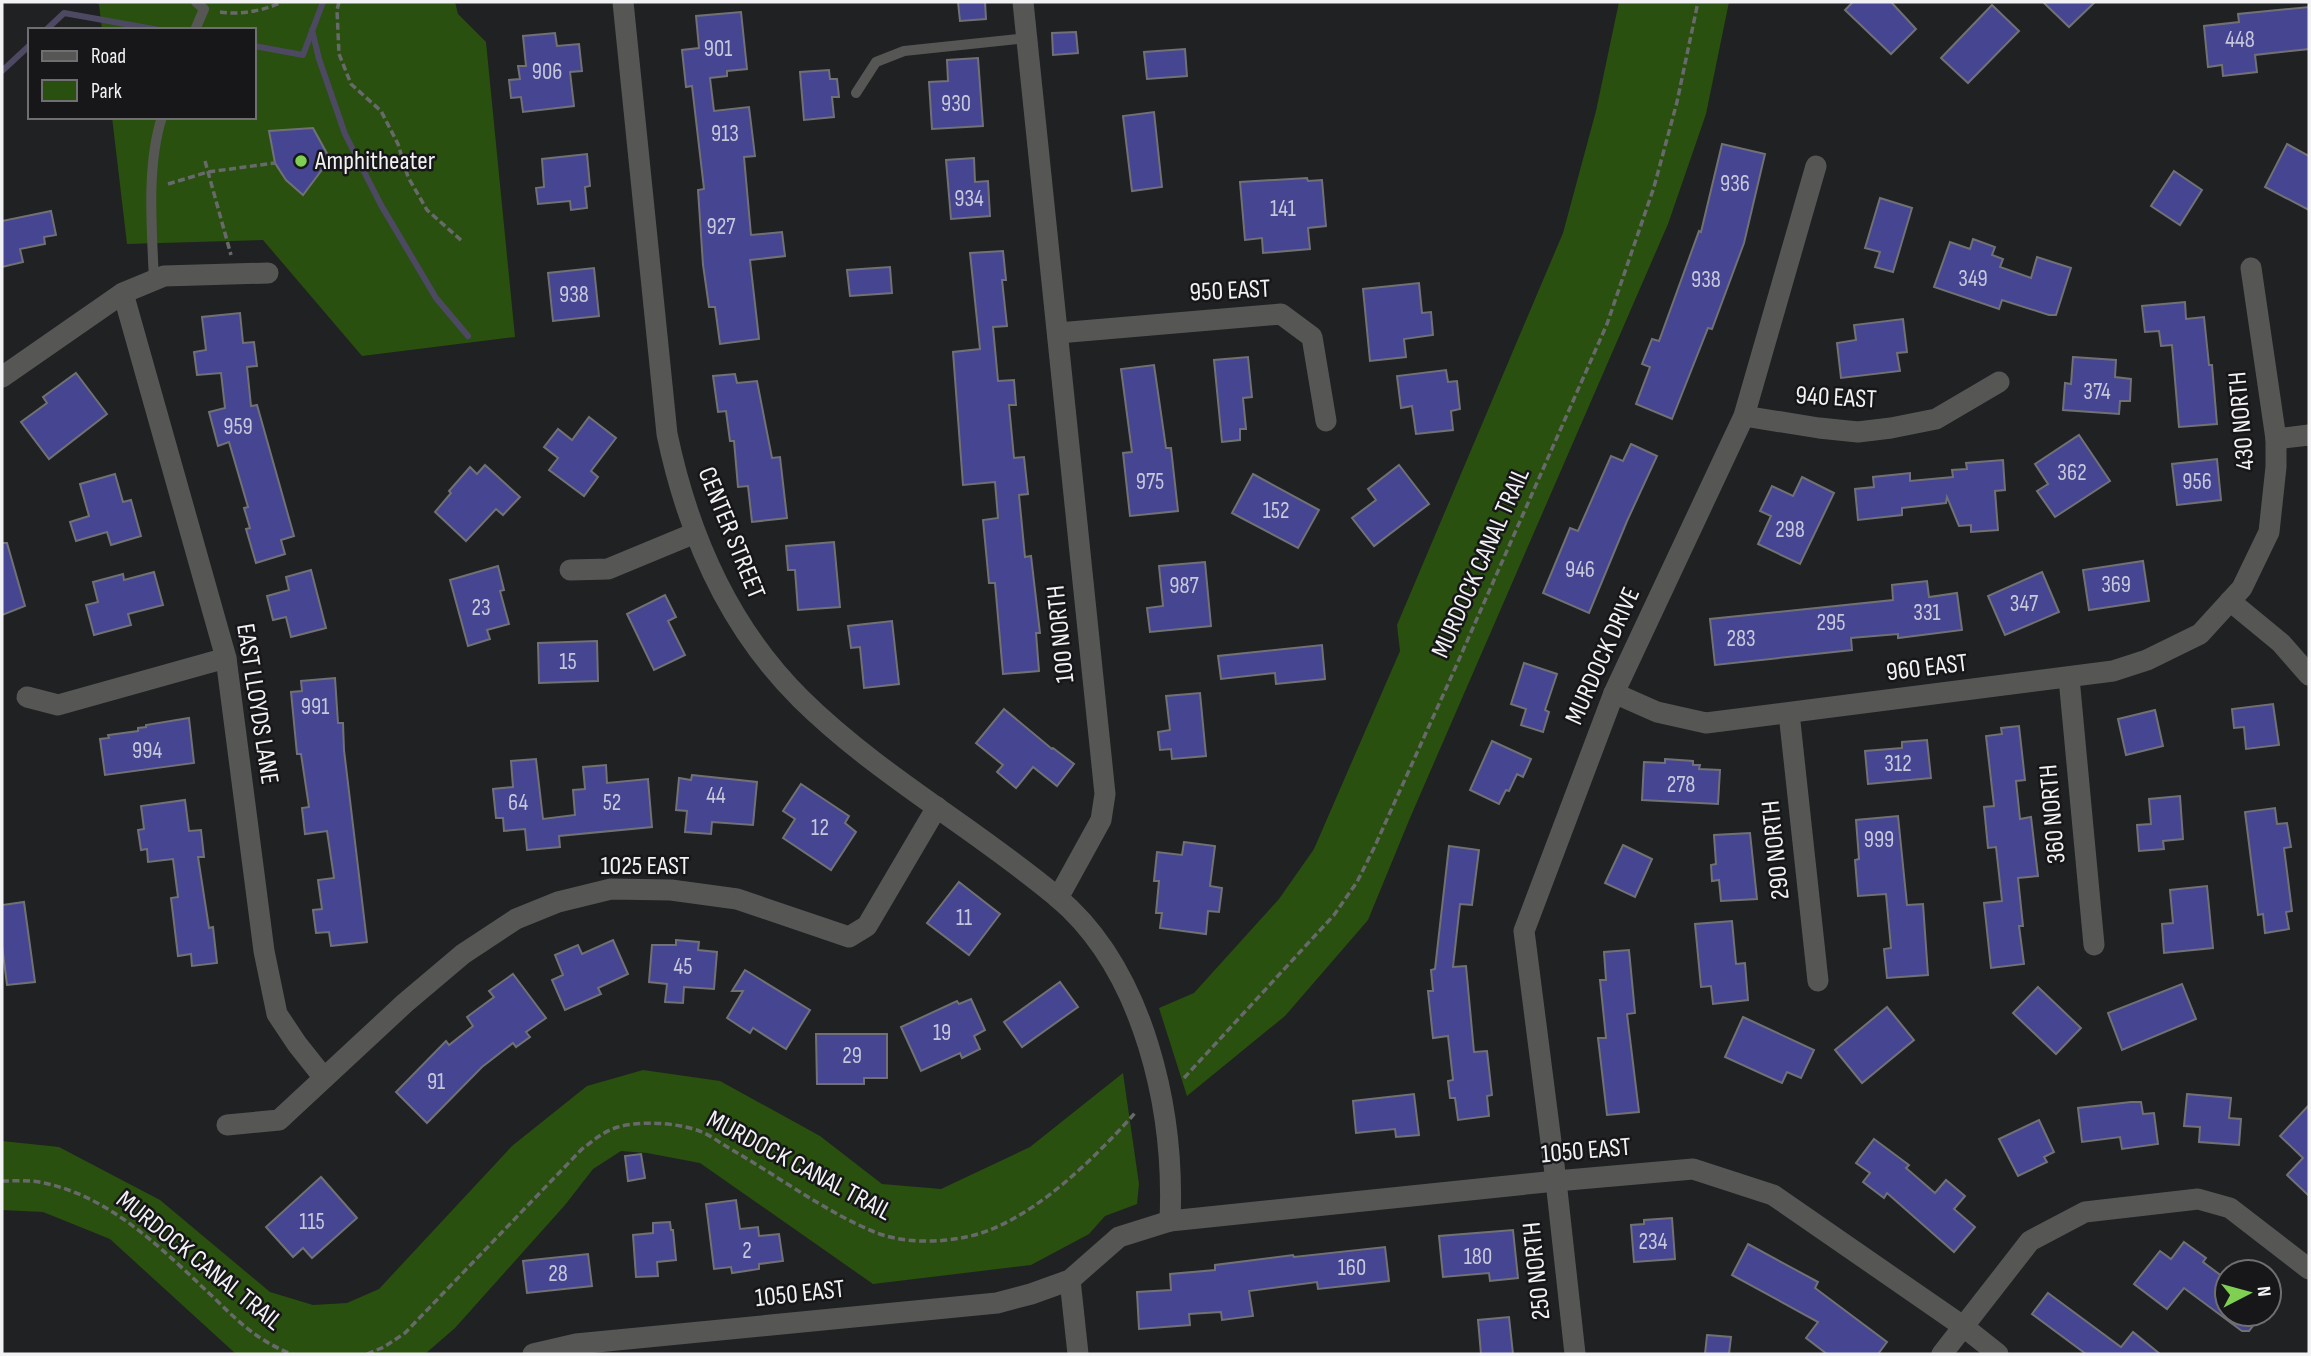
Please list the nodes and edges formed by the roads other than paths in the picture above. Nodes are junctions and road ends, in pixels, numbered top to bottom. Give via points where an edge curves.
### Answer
1 (623, 2) edge
2 (1023, 2) edge
3 (200, 5) edge
4 (195, 28) edge
5 (1027, 38) junction
6 (856, 93) dead end
7 (161, 119) edge
8 (1816, 166) dead end
9 (2251, 268) dead end
10 (268, 273) dead end
11 (154, 281) junction
12 (123, 293) junction
13 (1059, 332) junction
14 (2, 377) edge
15 (1998, 382) dead end
16 (1744, 416) junction
17 (1326, 421) dead end
18 (2309, 435) edge
19 (2277, 439) junction
20 (695, 533) junction
21 (570, 570) dead end
22 (2230, 601) junction
23 (226, 658) junction
24 (2309, 676) edge
25 (2069, 678) junction
26 (1614, 693) junction
27 (27, 697) dead end
28 (1790, 713) junction
29 (937, 807) junction
30 (1058, 898) junction
31 (2094, 945) dead end
32 (1818, 981) dead end
33 (324, 1078) junction
34 (228, 1125) dead end
35 (1556, 1181) junction
36 (1170, 1221) junction
37 (2309, 1269) edge
38 (1070, 1280) junction
39 (1964, 1327) junction
40 (575, 1349) edge
41 (533, 1354) edge
42 (1078, 1354) edge
43 (1575, 1354) edge
44 (1942, 1354) edge
45 (1998, 1354) edge

1 - 20 street, CENTER STREET via 667,434
2 - 5 street, 100 NORTH
3 - 4 lane
5 - 6 lane via 904,51 876,62
5 - 13 street, 100 NORTH
7 - 11 lane via 152,189
8 - 16 street, MURDOCK DRIVE
9 - 19 street, 430 NORTH
10 - 11 street via 164,276
11 - 12 street
12 - 14 street
12 - 23 street, EAST LLOYDS LANE
13 - 17 street, 950 EAST via 1281,314 1312,337
13 - 30 street, 100 NORTH via 1105,794 1101,820
15 - 16 street, 940 EAST via 1936,419 1891,428 1858,432
16 - 26 street, MURDOCK DRIVE
18 - 19 street
19 - 22 street, 430 NORTH via 2269,532 2242,588
20 - 21 street via 608,569
20 - 29 street, CENTER STREET via 728,606 770,665 851,745
22 - 24 street via 2281,643
22 - 25 street, 960 EAST via 2200,634 2147,660
23 - 27 street via 58,705
23 - 33 street, EAST LLOYDS LANE via 264,951 277,1014
25 - 28 street, 960 EAST
25 - 31 street, 360 NORTH
26 - 28 street, 960 EAST via 1657,712 1706,723
26 - 35 street, MURDOCK DRIVE via 1524,931
28 - 32 street, 290 NORTH
29 - 30 street, CENTER STREET
29 - 33 street, 1025 EAST via 867,926 849,937 737,899 671,890 611,889 558,902 516,919 463,954
30 - 36 street via 1094,935 1140,1019 1161,1093 1172,1189
33 - 34 street, 1025 EAST via 279,1120
35 - 36 street, 1050 EAST
35 - 39 street, 1050 EAST via 1693,1170 1773,1195
35 - 43 street, 250 NORTH
36 - 38 street, 1050 EAST via 1119,1237
37 - 39 street via 2230,1208 2197,1199 2085,1212 2030,1241
38 - 40 street, 1050 EAST via 997,1303
38 - 42 street
39 - 44 street
39 - 45 street, 1050 EAST
40 - 41 street, 1050 EAST

